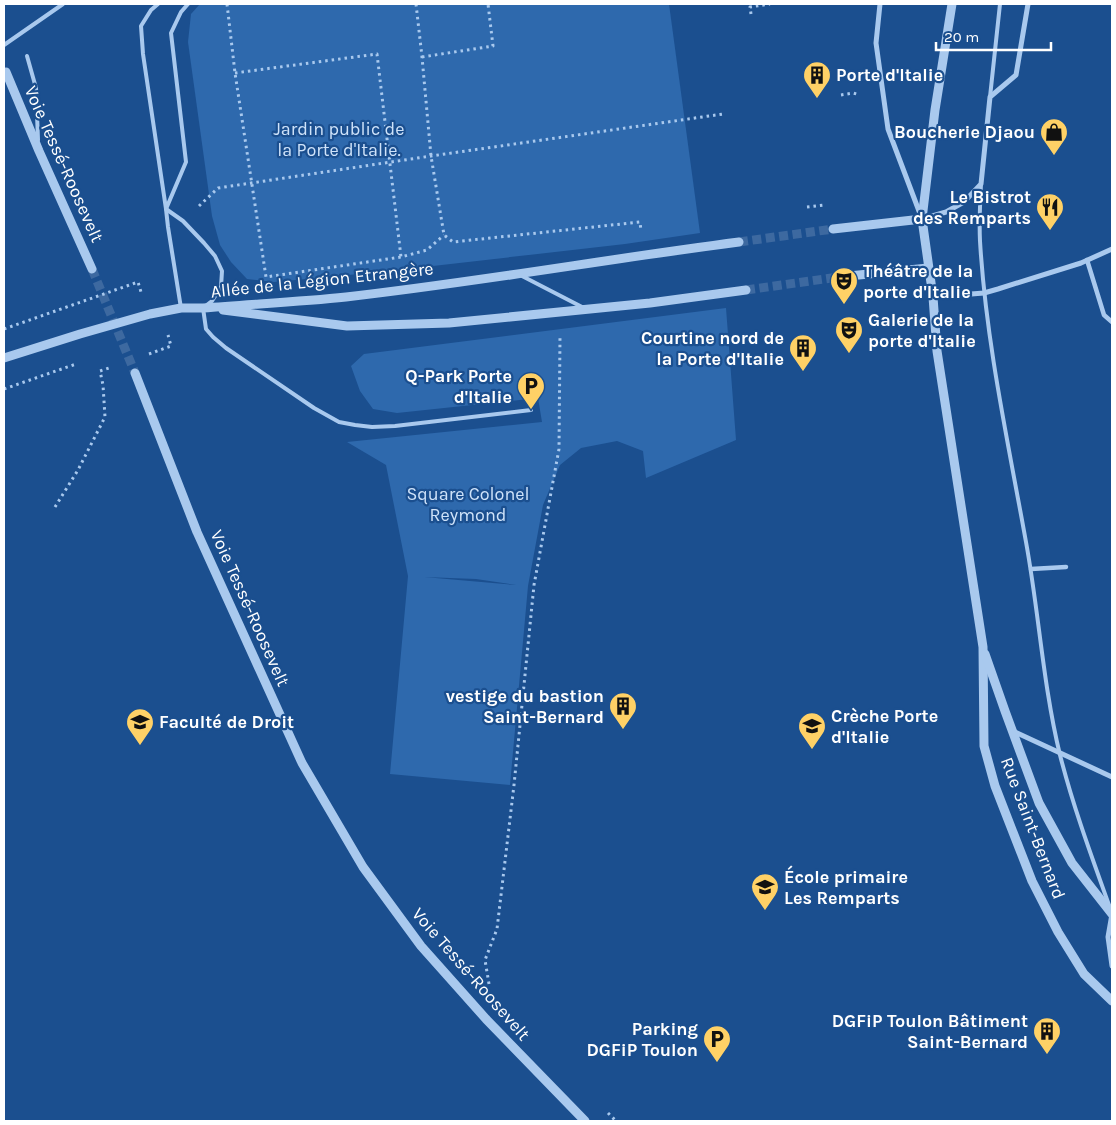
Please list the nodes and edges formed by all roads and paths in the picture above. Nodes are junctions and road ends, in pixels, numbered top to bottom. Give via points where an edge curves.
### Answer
1 (63, 4) edge
2 (158, 4) edge
3 (188, 4) edge
4 (227, 4) edge
5 (416, 4) edge
6 (488, 4) edge
7 (770, 4) edge
8 (880, 4) edge
9 (952, 4) edge
10 (1000, 4) edge
11 (1028, 4) edge
12 (751, 14) dead end
13 (4, 45) edge
14 (27, 56) dead end
15 (422, 57) junction
16 (6, 72) dead end
17 (235, 73) junction
18 (990, 97) junction
19 (723, 114) dead end
20 (39, 152) junction
21 (430, 156) junction
22 (390, 162) junction
23 (252, 183) junction
24 (981, 184) junction
25 (166, 208) junction
26 (922, 219) junction
27 (183, 221) junction
28 (833, 229) tunnel mouth
29 (444, 235) junction
30 (739, 242) tunnel mouth
31 (1112, 249) edge
32 (644, 254) junction
33 (401, 256) junction
34 (1087, 260) junction
35 (928, 268) junction
36 (92, 269) tunnel mouth
37 (518, 274) junction
38 (839, 277) tunnel mouth
39 (138, 282) dead end
40 (746, 290) tunnel mouth
41 (984, 293) junction
42 (933, 297) junction
43 (181, 308) junction
44 (203, 308) junction
45 (587, 309) junction
46 (1112, 322) edge
47 (4, 328) edge
48 (560, 334) dead end
49 (4, 358) edge
50 (135, 373) tunnel mouth
51 (103, 385) dead end
52 (531, 410) dead end
53 (55, 507) dead end
54 (1066, 567) dead end
55 (1031, 569) junction
56 (982, 647) junction
57 (1012, 731) junction
58 (1060, 754) junction
59 (1112, 777) edge
60 (1112, 914) edge
61 (1112, 966) edge
62 (489, 986) dead end
63 (1112, 1000) edge
64 (585, 1121) edge

1 - 13 lane
2 - 25 lane via 141,26
3 - 25 lane via 171,33 186,162
4 - 17 path
5 - 15 path
6 - 15 path via 493,46
7 - 12 path via 750,7
8 - 26 street via 876,43 888,129
9 - 26 street, Rue Saint-Bernard
10 - 18 lane
11 - 18 street via 1016,75
14 - 20 lane via 36,88
15 - 21 path
16 - 20 street, Voie Tessé-Roosevelt
17 - 22 path via 377,54
17 - 23 path
18 - 24 street
19 - 21 path
20 - 36 street, Voie Tessé-Roosevelt
21 - 22 path
21 - 29 path
22 - 23 path
22 - 33 path
23 - 27 path via 218,188
23 - 33 path via 266,277
24 - 26 street via 964,202 946,212
24 - 41 lane via 980,239
25 - 27 lane
25 - 43 lane
26 - 28 street
26 - 35 street, Rue Saint-Bernard
27 - 44 lane via 215,256 222,271 221,287
29 - 32 path via 453,242 640,222
29 - 33 path via 427,250
30 - 32 street, Allée de la Légion Etrangère
31 - 34 street
32 - 37 street, Allée de la Légion Etrangère
34 - 41 street
34 - 46 street via 1104,315
35 - 38 street
35 - 42 street, Rue Saint-Bernard
37 - 44 street, Allée de la Légion Etrangère via 345,297
37 - 45 lane
39 - 47 path
40 - 45 street, Allée de la Légion Etrangère
41 - 42 street
41 - 55 lane
42 - 56 street, Rue Saint-Bernard via 937,351
43 - 44 street
43 - 49 street via 150,314
44 - 45 street, Allée de la Légion Etrangère via 347,326 449,323
44 - 52 lane via 206,329 226,348 339,422 372,427 395,426
48 - 62 path via 559,449 534,585 497,929 485,960
50 - 64 street, Voie Tessé-Roosevelt via 197,532 302,763 364,867 421,946
51 - 53 path via 105,417
54 - 55 street
55 - 58 lane via 1047,692
56 - 57 street, Rue Saint-Bernard
56 - 63 street, Rue Saint-Bernard via 984,746 995,786 1032,881 1058,932 1084,974
57 - 58 street
57 - 60 street, Rue Saint-Bernard via 1040,803 1072,863
58 - 59 street
58 - 60 lane via 1074,809
60 - 61 street via 1108,937

